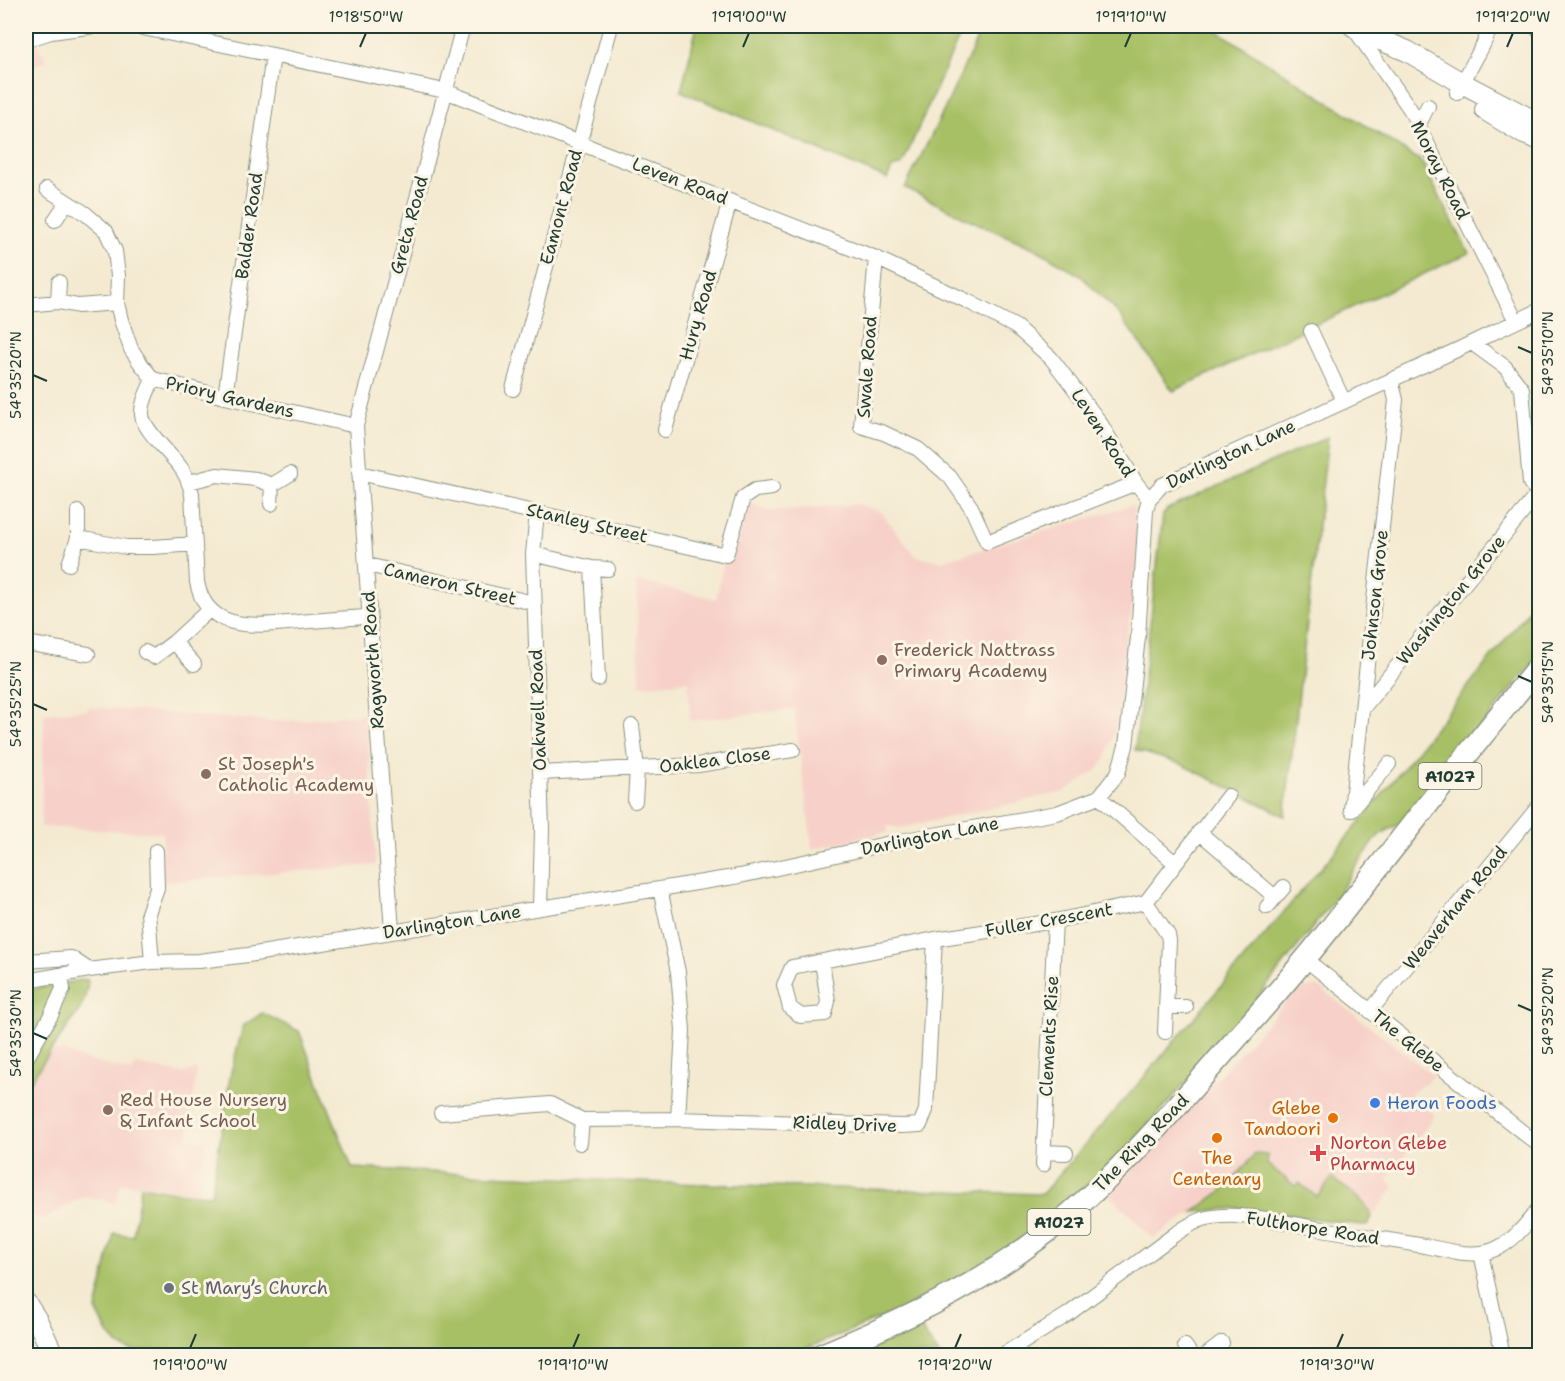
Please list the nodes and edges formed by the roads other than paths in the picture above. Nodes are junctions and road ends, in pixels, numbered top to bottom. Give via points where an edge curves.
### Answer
1 (95, 26) edge
2 (119, 26) edge
3 (463, 26) edge
4 (611, 26) edge
5 (1353, 26) edge
6 (1491, 26) edge
7 (1533, 26) edge
8 (1539, 30) edge
9 (26, 40) edge
10 (273, 55) junction
11 (1460, 88) junction
12 (445, 91) junction
13 (1428, 106) dead end
14 (1539, 124) edge
15 (1418, 126) junction
16 (1539, 140) edge
17 (578, 142) junction
18 (47, 189) dead end
19 (730, 201) junction
20 (67, 202) junction
21 (55, 220) dead end
22 (876, 258) junction
23 (59, 282) dead end
24 (58, 302) junction
25 (117, 303) junction
26 (36, 304) dead end
27 (1539, 310) edge
28 (1516, 321) junction
29 (1311, 331) dead end
30 (1472, 343) junction
31 (153, 379) junction
32 (1391, 380) junction
33 (513, 389) dead end
34 (225, 397) junction
35 (1344, 402) junction
36 (356, 426) junction
37 (665, 430) dead end
38 (359, 473) junction
39 (290, 474) dead end
40 (189, 482) junction
41 (1137, 483) junction
42 (272, 485) junction
43 (773, 488) dead end
44 (1539, 492) edge
45 (1149, 499) junction
46 (271, 504) dead end
47 (78, 512) dead end
48 (537, 512) junction
49 (78, 538) junction
50 (195, 544) junction
51 (533, 554) junction
52 (69, 564) dead end
53 (367, 565) junction
54 (592, 567) junction
55 (608, 569) dead end
56 (534, 603) junction
57 (209, 610) junction
58 (368, 617) junction
59 (174, 642) junction
60 (26, 643) edge
61 (145, 652) dead end
62 (88, 654) dead end
63 (194, 664) dead end
64 (1539, 665) edge
65 (598, 679) dead end
66 (1362, 710) junction
67 (632, 726) dead end
68 (793, 750) dead end
69 (1389, 764) dead end
70 (637, 769) junction
71 (540, 772) junction
72 (1099, 796) junction
73 (1228, 796) dead end
74 (635, 801) dead end
75 (1539, 805) edge
76 (1199, 832) junction
77 (156, 850) dead end
78 (1175, 863) junction
79 (660, 889) junction
80 (1275, 897) dead end
81 (1146, 902) junction
82 (540, 908) junction
83 (1055, 921) junction
84 (392, 931) junction
85 (934, 939) junction
86 (1305, 959) junction
87 (26, 961) edge
88 (152, 962) junction
89 (822, 962) dead end
90 (89, 970) junction
91 (61, 975) junction
92 (26, 981) edge
93 (1167, 1007) junction
94 (1186, 1007) dead end
95 (1370, 1011) junction
96 (1165, 1032) dead end
97 (26, 1059) edge
98 (441, 1113) dead end
99 (678, 1119) junction
100 (582, 1120) junction
101 (580, 1143) dead end
102 (1539, 1146) edge
103 (1066, 1153) dead end
104 (1539, 1207) edge
105 (1481, 1253) junction
106 (26, 1303) edge
107 (1222, 1343) dead end
108 (54, 1356) edge
109 (818, 1356) edge
110 (1001, 1356) edge
111 (1205, 1356) edge
112 (1503, 1356) edge

1 - 9 street
2 - 10 street, Leven Road
3 - 12 street, Greta Road
4 - 17 street, Eamont Road
5 - 11 street via 1407,51
5 - 15 street, Moray Road
6 - 11 street
7 - 8 street
10 - 12 street, Leven Road
10 - 34 street, Balder Road
11 - 14 street
11 - 16 street via 1524,134
12 - 17 street, Leven Road
12 - 36 street, Greta Road
13 - 15 street
15 - 28 street, Moray Road
17 - 19 street, Leven Road
17 - 33 street, Eamont Road
18 - 20 street, Priory Gardens
19 - 22 street, Leven Road
19 - 37 street, Hury Road
20 - 21 street
20 - 25 street, Priory Gardens via 106,231 115,251
22 - 41 street, Leven Road via 1016,327 1051,358 1099,421
22 - 41 street, Swale Road via 861,426 918,449 950,477 971,507 987,542
23 - 24 street
24 - 25 street via 78,306
24 - 26 street
25 - 31 street, Priory Gardens via 131,350
27 - 28 street, Darlington Lane
28 - 30 street, Darlington Lane
29 - 35 street
30 - 32 street, Darlington Lane
30 - 44 street via 1505,367 1522,389 1530,483
31 - 34 street, Priory Gardens
31 - 40 street via 142,416
32 - 35 street, Darlington Lane
32 - 66 street, Johnson Grove via 1396,400
34 - 36 street, Priory Gardens
35 - 45 street, Darlington Lane via 1162,485
36 - 38 street, Ragworth Road
38 - 48 street, Stanley Street
38 - 53 street, Ragworth Road
39 - 42 street
40 - 42 street via 217,475 256,479
40 - 50 street
41 - 45 street, Leven Road
42 - 46 street
43 - 48 street, Stanley Street via 755,490 743,498 726,555
44 - 66 street, Washington Grove
45 - 72 street, Darlington Lane via 1126,746 1118,773
47 - 49 street
48 - 51 street, Oakwell Road
49 - 50 street via 126,547
49 - 52 street
50 - 57 street via 200,594
51 - 54 street
51 - 56 street, Oakwell Road
53 - 56 street, Cameron Street
53 - 58 street, Ragworth Road
54 - 55 street
54 - 65 street
56 - 71 street, Oakwell Road
57 - 58 street via 227,620 250,625
57 - 59 street
58 - 84 street, Ragworth Road
59 - 61 street via 154,657
59 - 63 street
60 - 62 street
64 - 86 main road, A1027
66 - 69 street, Johnson Grove via 1351,810
67 - 70 street, Oaklea Close
68 - 70 street, Oaklea Close via 698,765
70 - 71 street, Oaklea Close
70 - 74 street, Oaklea Close
71 - 82 street, Oakwell Road
72 - 78 street
72 - 79 street, Darlington Lane via 1058,813
73 - 76 street
75 - 95 street, Weaverham Road
76 - 78 street
76 - 80 street
77 - 88 street via 157,888 148,913
78 - 81 street
79 - 82 street, Darlington Lane
79 - 99 street via 678,972 682,1018
81 - 83 street, Fuller Crescent
81 - 93 street via 1169,940
82 - 84 street, Darlington Lane
83 - 85 street, Fuller Crescent
83 - 103 street, Clements Rise via 1044,1158
84 - 88 street, Darlington Lane via 248,955
85 - 89 street, Fuller Crescent
85 - 99 street, Ridley Drive via 926,1110 920,1125
86 - 95 street, The Glebe
86 - 109 main road, The Ring Road / A1027 via 1157,1130 1072,1212 978,1279 921,1311
87 - 90 street via 71,958
88 - 90 street, Darlington Lane
90 - 91 street, Darlington Lane
91 - 92 street, Darlington Lane
91 - 97 street via 63,989
93 - 94 street
93 - 96 street
95 - 102 street, The Glebe
98 - 100 street, Ridley Drive via 550,1104
99 - 100 street, Ridley Drive
100 - 101 street
104 - 105 street, Fulthorpe Road via 1503,1246
105 - 110 street, Fulthorpe Road via 1272,1220 1229,1216 1203,1220 1174,1235 1067,1315
105 - 112 street
106 - 108 street
107 - 111 street

